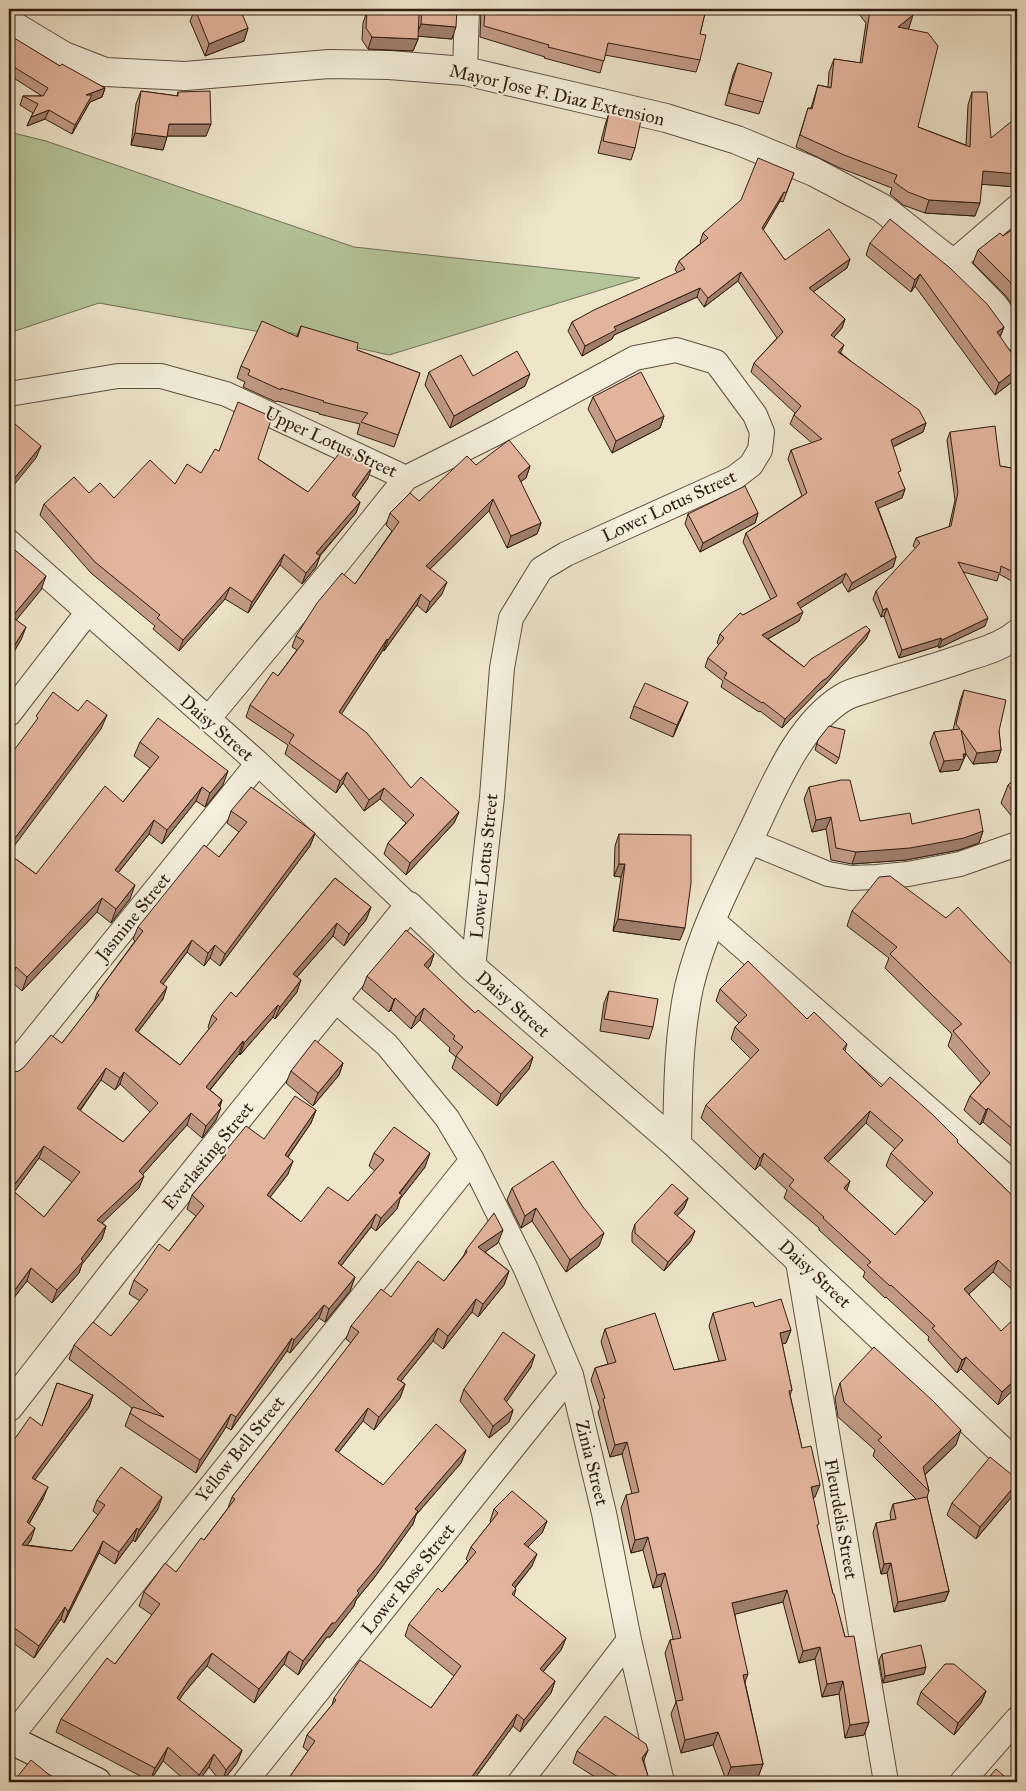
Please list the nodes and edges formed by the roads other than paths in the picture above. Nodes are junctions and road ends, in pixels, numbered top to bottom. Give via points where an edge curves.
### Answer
1 (467, 9) edge
2 (9, 23) edge
3 (465, 71) junction
4 (1017, 207) edge
5 (952, 263) junction
6 (1017, 337) edge
7 (9, 394) edge
8 (406, 478) junction
9 (9, 542) edge
10 (87, 613) junction
11 (1017, 634) edge
12 (9, 714) edge
13 (208, 719) junction
14 (258, 763) junction
15 (748, 842) junction
16 (1017, 844) edge
17 (409, 906) junction
18 (711, 919) junction
19 (473, 968) junction
20 (334, 999) junction
21 (9, 1071) edge
22 (677, 1145) junction
23 (472, 1160) junction
24 (1017, 1186) edge
25 (797, 1256) junction
26 (570, 1375) junction
27 (9, 1407) edge
28 (1017, 1465) edge
29 (628, 1640) junction
30 (1017, 1718) edge
31 (9, 1739) edge
32 (96, 1782) edge
33 (245, 1782) edge
34 (520, 1782) edge
35 (662, 1782) edge
36 (886, 1782) edge
37 (962, 1782) edge

1 - 3 street
2 - 3 street, Mayor Jose F. Diaz Extension via 64,56 105,72 185,76 330,64
3 - 5 street, Mayor Jose F. Diaz Extension via 657,116 737,140 814,172 882,208
4 - 5 street
5 - 6 street, Mayor Jose F. Diaz Extension via 994,306
7 - 8 street, Upper Lotus Street via 118,376 161,376 226,394
8 - 13 street, Upper Lotus Street
8 - 19 street, Lower Lotus Street via 636,358 676,350 716,362 755,415 762,432 760,450 751,465 734,478 566,554 541,569 511,618 502,668
9 - 10 street, Daisy Street
10 - 12 street
10 - 13 street, Daisy Street
11 - 15 street via 979,653 844,697 818,718 797,746
13 - 14 street, Daisy Street
14 - 17 street, Daisy Street
14 - 21 street, Jasmine Street
15 - 16 street via 828,874 851,878 877,878 960,864
15 - 18 street
17 - 19 street, Daisy Street
17 - 20 street, Everlasting Street
18 - 22 street via 697,957 683,1024
18 - 24 street
19 - 22 street, Daisy Street
20 - 23 street, Zinia Street via 388,1045 447,1118
20 - 27 street, Everlasting Street
22 - 25 street, Daisy Street
23 - 26 street, Zinia Street via 526,1269
23 - 31 street, Yellow Bell Street
25 - 28 street, Daisy Street
25 - 36 street, Fleurdelis Street
26 - 29 street, Zinia Street via 604,1512
26 - 33 street, Lower Rose Street
29 - 34 street
29 - 35 street, Zinia Street
30 - 37 street
31 - 32 street

